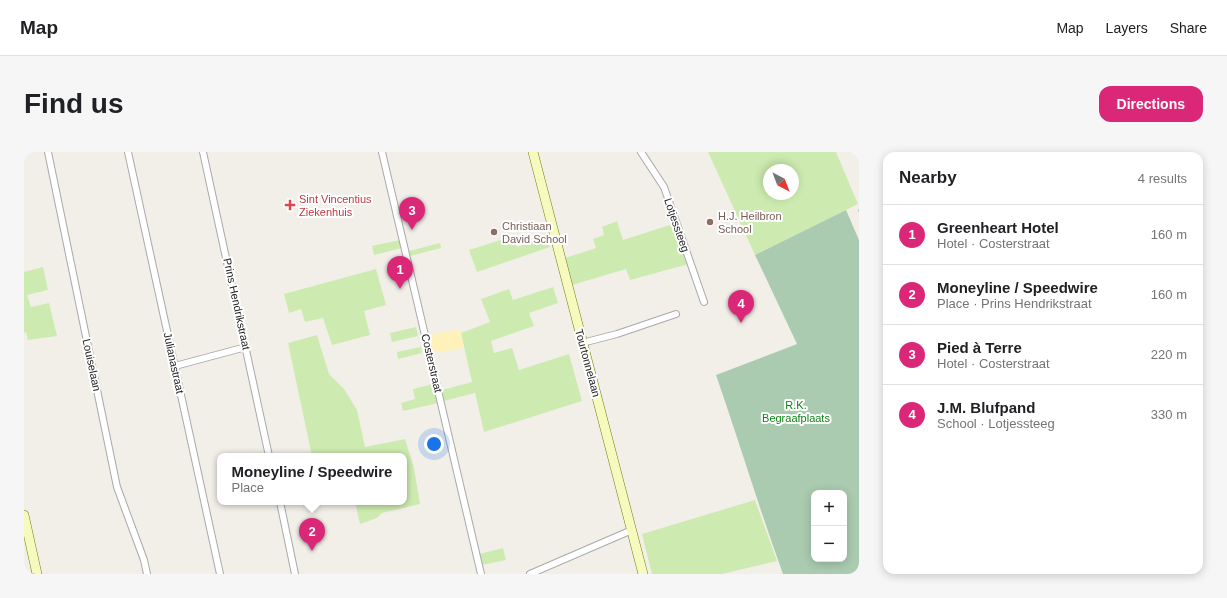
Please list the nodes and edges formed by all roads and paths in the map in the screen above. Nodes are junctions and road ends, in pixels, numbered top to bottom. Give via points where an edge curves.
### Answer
1 (48, 152) edge
2 (128, 152) edge
3 (203, 152) edge
4 (382, 152) edge
5 (533, 152) edge
6 (641, 152) edge
7 (704, 302) dead end
8 (676, 314) dead end
9 (582, 343) junction
10 (246, 347) junction
11 (175, 366) junction
12 (268, 453) edge
13 (281, 505) edge
14 (24, 515) edge
15 (632, 530) junction
16 (37, 574) edge
17 (147, 574) edge
18 (220, 574) edge
19 (295, 574) edge
20 (481, 574) edge
21 (530, 574) edge
22 (643, 574) edge

1 - 17 street, Louiselaan via 117,488
2 - 11 street, Julianastraat
3 - 10 street, Prins Hendrikstraat
4 - 20 street, Costerstraat
5 - 9 street, Tourtonnelaan
6 - 7 street, Lotjessteeg via 664,187
8 - 9 street
9 - 15 street, Tourtonnelaan
10 - 11 street
10 - 12 street, Prins Hendrikstraat
11 - 18 street, Julianastraat
13 - 19 street
14 - 16 street
15 - 21 street
15 - 22 street, Tourtonnelaan

